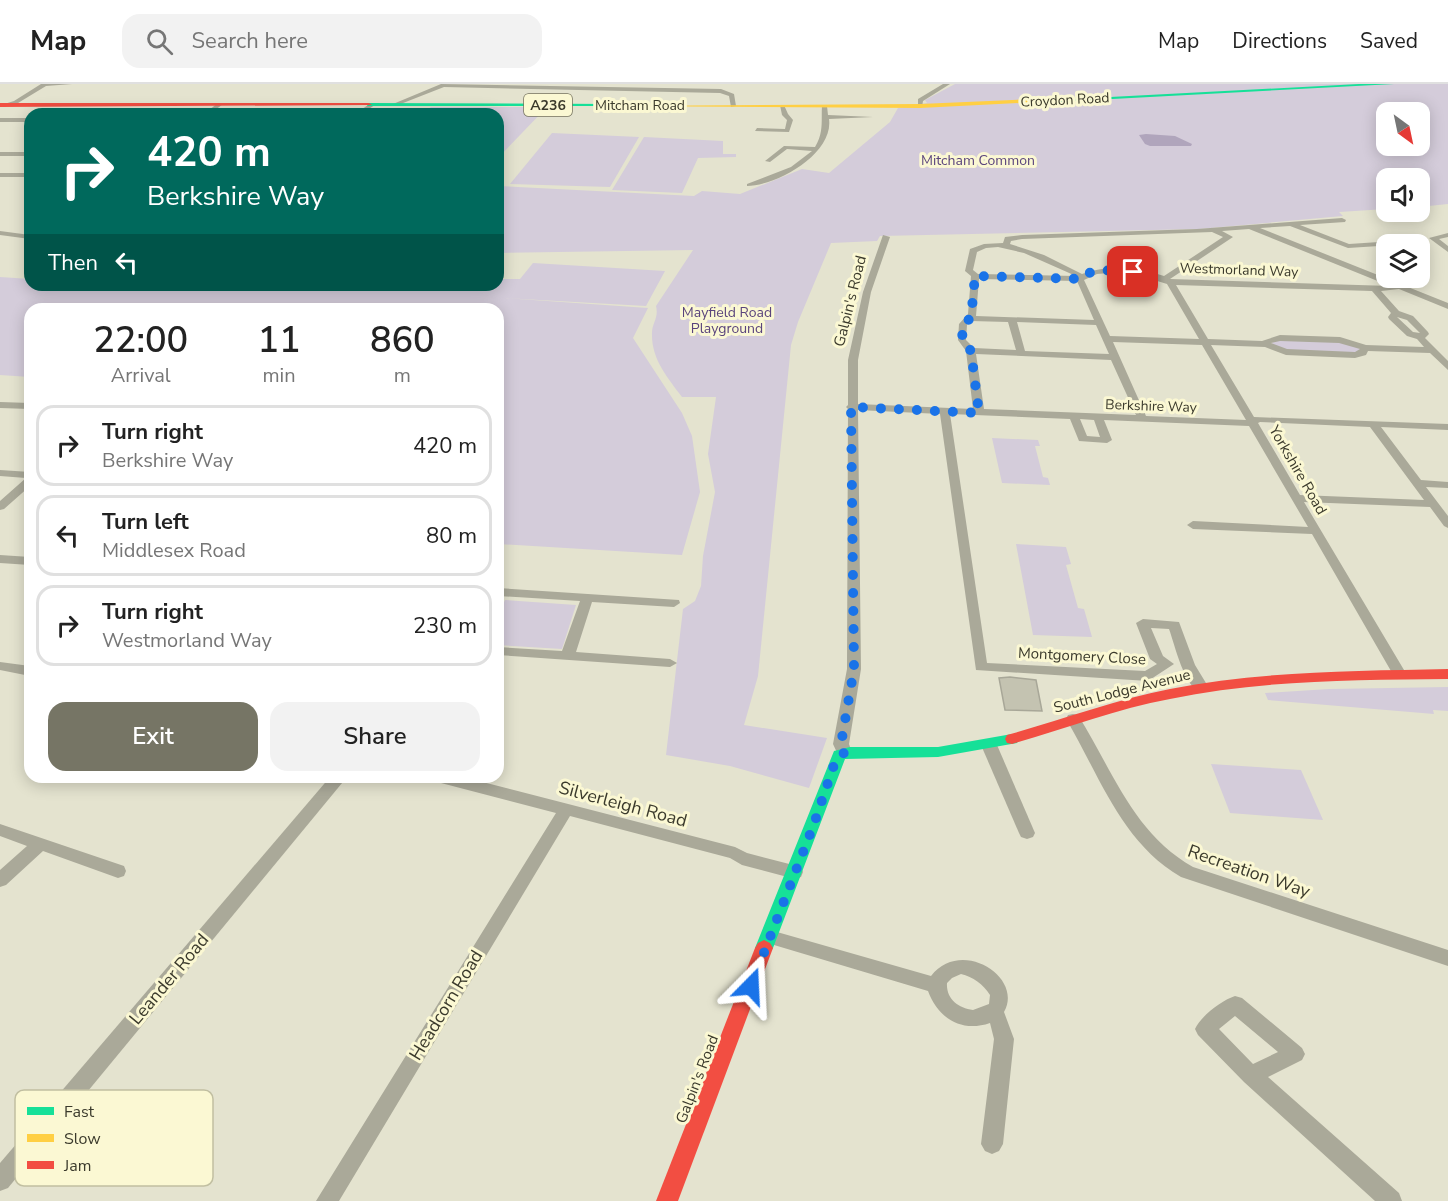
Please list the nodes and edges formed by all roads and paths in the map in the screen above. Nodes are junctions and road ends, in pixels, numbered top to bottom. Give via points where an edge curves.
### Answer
1 (45, 84) edge
2 (69, 84) edge
3 (445, 84) edge
4 (947, 84) edge
5 (1391, 84) edge
6 (415, 89) dead end
7 (420, 94) junction
8 (220, 104) junction
9 (373, 104) junction
10 (396, 104) junction
11 (2, 105) edge
12 (733, 106) junction
13 (782, 106) junction
14 (920, 106) junction
15 (215, 108) edge
16 (367, 108) edge
17 (826, 111) junction
18 (870, 117) dead end
19 (0, 120) edge
20 (24, 120) edge
21 (757, 130) dead end
22 (816, 149) junction
23 (0, 154) edge
24 (24, 154) edge
25 (768, 161) dead end
26 (0, 175) edge
27 (24, 175) edge
28 (749, 185) dead end
29 (1342, 220) dead end
30 (1289, 223) junction
31 (1250, 227) junction
32 (1214, 230) junction
33 (0, 233) edge
34 (1262, 233) junction
35 (1448, 235) edge
36 (24, 236) edge
37 (886, 237) dead end
38 (1229, 237) junction
39 (1006, 244) junction
40 (1376, 244) edge
41 (1448, 250) edge
42 (975, 276) junction
43 (1081, 277) junction
44 (1376, 278) edge
45 (1168, 280) junction
46 (1374, 288) joint
47 (1402, 288) edge
48 (1448, 306) edge
49 (971, 318) junction
50 (1012, 320) junction
51 (1100, 323) junction
52 (1107, 339) junction
53 (1205, 342) junction
54 (1266, 344) junction
55 (1365, 348) junction
56 (1432, 350) junction
57 (971, 351) junction
58 (1021, 353) junction
59 (1114, 357) junction
60 (1448, 367) edge
61 (0, 405) edge
62 (24, 406) edge
63 (851, 407) junction
64 (945, 412) junction
65 (979, 413) junction
66 (1074, 417) junction
67 (1098, 418) junction
68 (1143, 420) junction
69 (1253, 421) junction
70 (1373, 424) junction
71 (1448, 427) edge
72 (0, 473) edge
73 (24, 475) edge
74 (1417, 483) junction
75 (24, 485) edge
76 (1448, 485) edge
77 (1296, 498) junction
78 (1433, 504) junction
79 (0, 507) edge
80 (1448, 524) edge
81 (1193, 525) dead end
82 (1316, 531) junction
83 (0, 559) edge
84 (24, 561) edge
85 (504, 594) edge
86 (587, 597) junction
87 (674, 603) dead end
88 (504, 652) edge
89 (567, 657) junction
90 (670, 663) dead end
91 (1167, 664) junction
92 (1185, 664) junction
93 (0, 666) edge
94 (24, 670) edge
95 (1448, 674) edge
96 (1400, 675) junction
97 (1202, 688) junction
98 (1073, 719) junction
99 (989, 745) junction
100 (844, 753) junction
101 (334, 783) edge
102 (464, 783) edge
103 (566, 809) junction
104 (0, 830) edge
105 (1027, 833) dead end
106 (40, 844) junction
107 (118, 871) dead end
108 (795, 872) junction
109 (0, 880) edge
110 (770, 937) junction
111 (1448, 958) edge
112 (936, 985) junction
113 (993, 1013) junction
114 (1251, 1075) dead end
115 (76, 1090) edge
116 (992, 1144) dead end
117 (15, 1162) edge
118 (0, 1180) edge
119 (327, 1201) edge
120 (667, 1201) edge
121 (1391, 1201) edge

1 - 2 street
1 - 11 street via 16,102
3 - 7 street
3 - 12 street via 721,91 732,94
4 - 14 street via 920,100
5 - 14 main road, Croydon Road / A236
6 - 7 street
7 - 10 street
8 - 9 main road, Mitcham Road / A236
8 - 11 main road, Mitcham Road / A236
8 - 15 street
9 - 10 main road, Mitcham Road / A236
9 - 16 street
10 - 12 main road, Mitcham Road / A236
12 - 13 main road, Mitcham Road / A236
13 - 17 main road, Mitcham Road / A236
13 - 21 street via 790,120 786,132
14 - 17 main road, Mitcham Road / A236
17 - 18 street
17 - 22 street via 825,132
19 - 20 street
22 - 25 street via 784,147
22 - 28 street via 796,168
23 - 24 street
26 - 27 street
29 - 30 street
30 - 31 street
30 - 40 street via 1348,246
31 - 32 street
31 - 34 street
32 - 38 street
32 - 39 street via 1022,237 1008,239
33 - 36 street
34 - 38 street
34 - 44 street
35 - 41 street via 1433,238
37 - 63 street, Galpin's Road via 871,276 855,344
38 - 45 street
39 - 42 street via 974,250 969,271
39 - 43 street
42 - 43 street, Westmorland Way
42 - 49 street
43 - 45 street, Westmorland Way via 1118,271
43 - 51 street
45 - 46 street, Westmorland Way
45 - 53 street, Yorkshire Road
46 - 56 street via 1396,313 1410,318 1425,334 1420,337
47 - 48 street
49 - 50 street
49 - 57 street via 963,324 962,342
50 - 51 street
50 - 58 street
51 - 52 street
52 - 53 street
52 - 59 street
53 - 54 street
53 - 69 street, Yorkshire Road
54 - 55 street via 1267,340 1280,338 1345,340
54 - 55 street via 1286,352 1355,355
55 - 56 street
56 - 60 street
57 - 58 street
57 - 65 street
58 - 59 street
59 - 68 street
61 - 62 street
63 - 64 street, Berkshire Way
63 - 100 street, Galpin's Road via 854,669 841,744
64 - 65 street, Berkshire Way
64 - 91 street, Montgomery Close via 981,667 1143,677 1153,675
65 - 66 street, Berkshire Way
66 - 67 street, Berkshire Way
66 - 67 street via 1083,439 1107,440
67 - 68 street, Berkshire Way
68 - 69 street, Berkshire Way
69 - 70 street, Berkshire Way
69 - 77 street, Yorkshire Road
70 - 71 street, Berkshire Way
70 - 74 street
72 - 73 street
74 - 76 street
74 - 78 street
75 - 79 street
77 - 78 street
77 - 82 street, Yorkshire Road
78 - 80 street
81 - 82 street
82 - 96 street, Yorkshire Road
83 - 84 street
85 - 86 street
86 - 87 street
86 - 89 street
88 - 89 street
89 - 90 street
91 - 92 street
91 - 92 street, Montgomery Close via 1156,659 1143,623 1174,624
92 - 97 street, Montgomery Close
93 - 94 street
95 - 96 main road, South Lodge Avenue
96 - 97 main road, South Lodge Avenue via 1298,678
97 - 98 main road, South Lodge Avenue
98 - 99 main road, South Lodge Avenue
98 - 111 street, Recreation Way via 1141,835 1167,862
99 - 100 main road, South Lodge Avenue via 931,753
99 - 105 street
100 - 108 main road, Galpin's Road via 836,759
101 - 115 street, Leander Road
102 - 103 street, Silverleigh Road
103 - 108 street, Silverleigh Road
103 - 119 street, Headcorn Road
104 - 106 street
106 - 107 street
106 - 109 street
108 - 110 main road, Galpin's Road
110 - 112 street
110 - 120 main road, Galpin's Road
112 - 113 street via 943,1005 960,1017 980,1019
112 - 113 street via 951,968 980,970 999,993
113 - 116 street via 1004,1039
114 - 121 street
117 - 118 street, Leander Road

